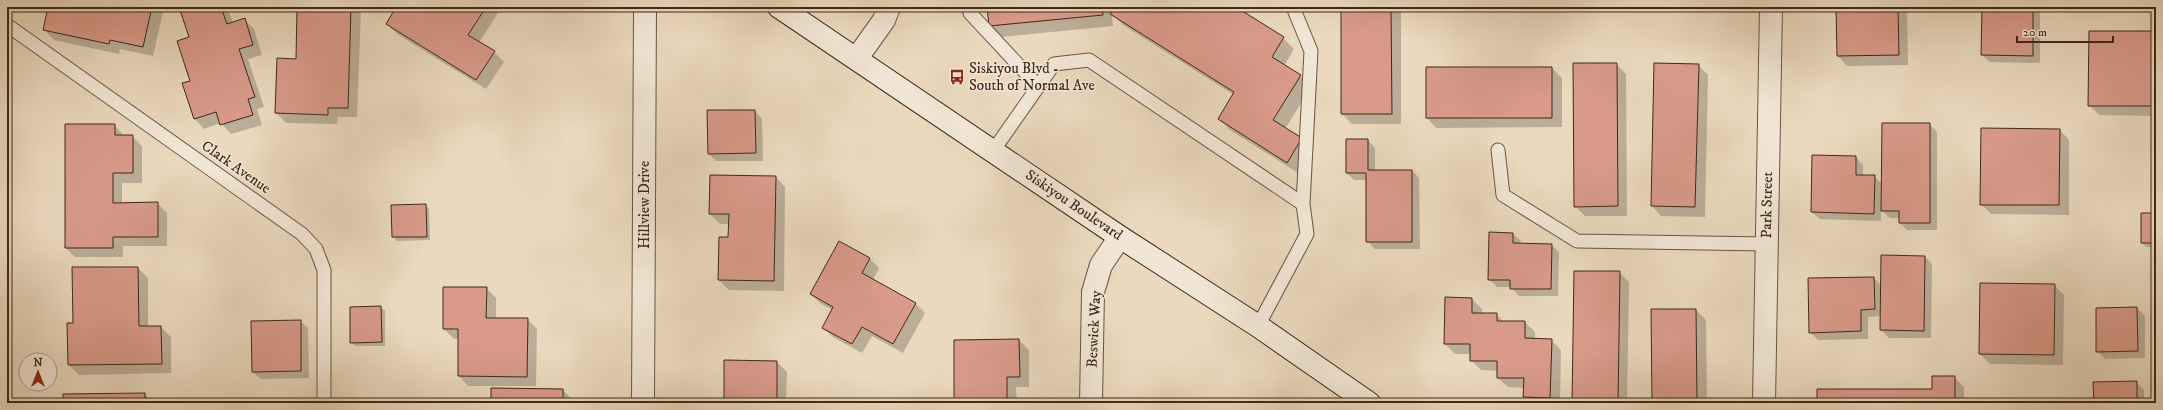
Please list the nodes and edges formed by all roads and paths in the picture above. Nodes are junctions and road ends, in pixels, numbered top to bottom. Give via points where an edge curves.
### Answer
1 (645, 7) edge
2 (779, 7) edge
3 (889, 7) edge
4 (969, 7) edge
5 (1293, 7) edge
6 (1771, 7) edge
7 (7, 25) edge
8 (857, 58) junction
9 (1038, 86) junction
10 (1498, 150) dead end
11 (994, 151) junction
12 (1303, 204) junction
13 (1120, 237) junction
14 (1767, 244) junction
15 (1258, 326) junction
16 (324, 403) edge
17 (643, 403) edge
18 (1091, 403) edge
19 (1369, 403) edge
20 (1764, 403) edge

1 - 17 street, Hillview Drive
2 - 8 street, Siskiyou Boulevard
3 - 8 street via 884,20
4 - 9 lane via 970,13
5 - 12 lane via 1311,51
6 - 14 street, Park Street
7 - 16 lane, Clark Avenue via 302,234 316,249 324,270
8 - 11 street, Siskiyou Boulevard
9 - 11 lane
9 - 12 lane via 1054,64 1089,60
10 - 14 lane via 1503,195 1577,241
11 - 13 street, Siskiyou Boulevard
12 - 15 lane via 1307,234
13 - 15 street, Siskiyou Boulevard
13 - 18 street, Beswick Way via 1101,265 1093,292
14 - 20 street, Park Street
15 - 19 street, Siskiyou Boulevard

